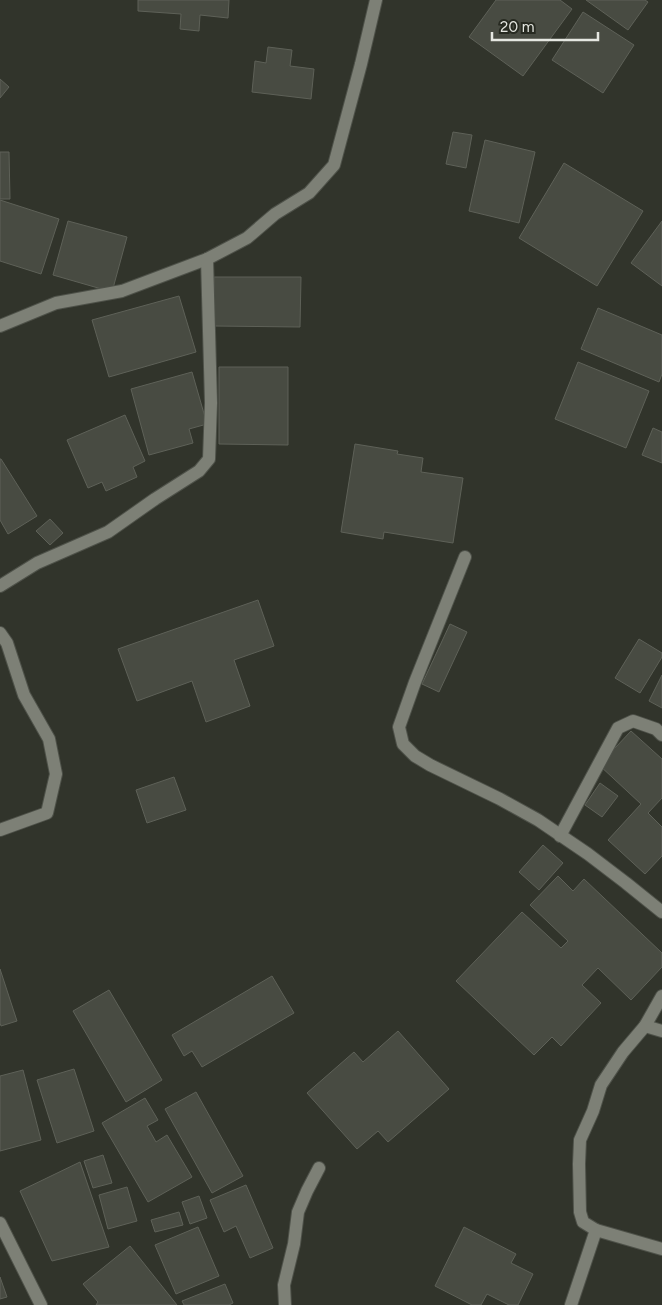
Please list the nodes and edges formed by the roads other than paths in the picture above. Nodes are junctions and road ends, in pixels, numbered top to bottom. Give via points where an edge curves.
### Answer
1 (376, 0) edge
2 (206, 259) junction
3 (0, 326) edge
4 (465, 557) dead end
5 (0, 586) edge
6 (0, 633) edge
7 (662, 735) edge
8 (0, 830) edge
9 (560, 836) junction
10 (662, 912) edge
11 (662, 996) edge
12 (645, 1026) junction
13 (662, 1031) edge
14 (319, 1168) dead end
15 (0, 1224) edge
16 (596, 1230) junction
17 (662, 1249) edge
18 (41, 1305) edge
19 (284, 1305) edge
20 (571, 1305) edge

1 - 2 street via 334,165 309,193 275,214 247,238
2 - 3 street via 122,291 56,303
2 - 5 street via 211,403 209,459 200,471 108,532 37,563
4 - 9 street via 399,727 402,744 430,766 538,820
6 - 8 street via 7,642 24,695 49,739 56,774 47,813
7 - 9 street via 656,729 633,720 618,728
9 - 10 street
11 - 12 street
12 - 13 street
12 - 16 street via 601,1085 580,1140 580,1212 584,1222
14 - 19 street via 298,1212 284,1285
15 - 18 street
16 - 17 street
16 - 20 street

